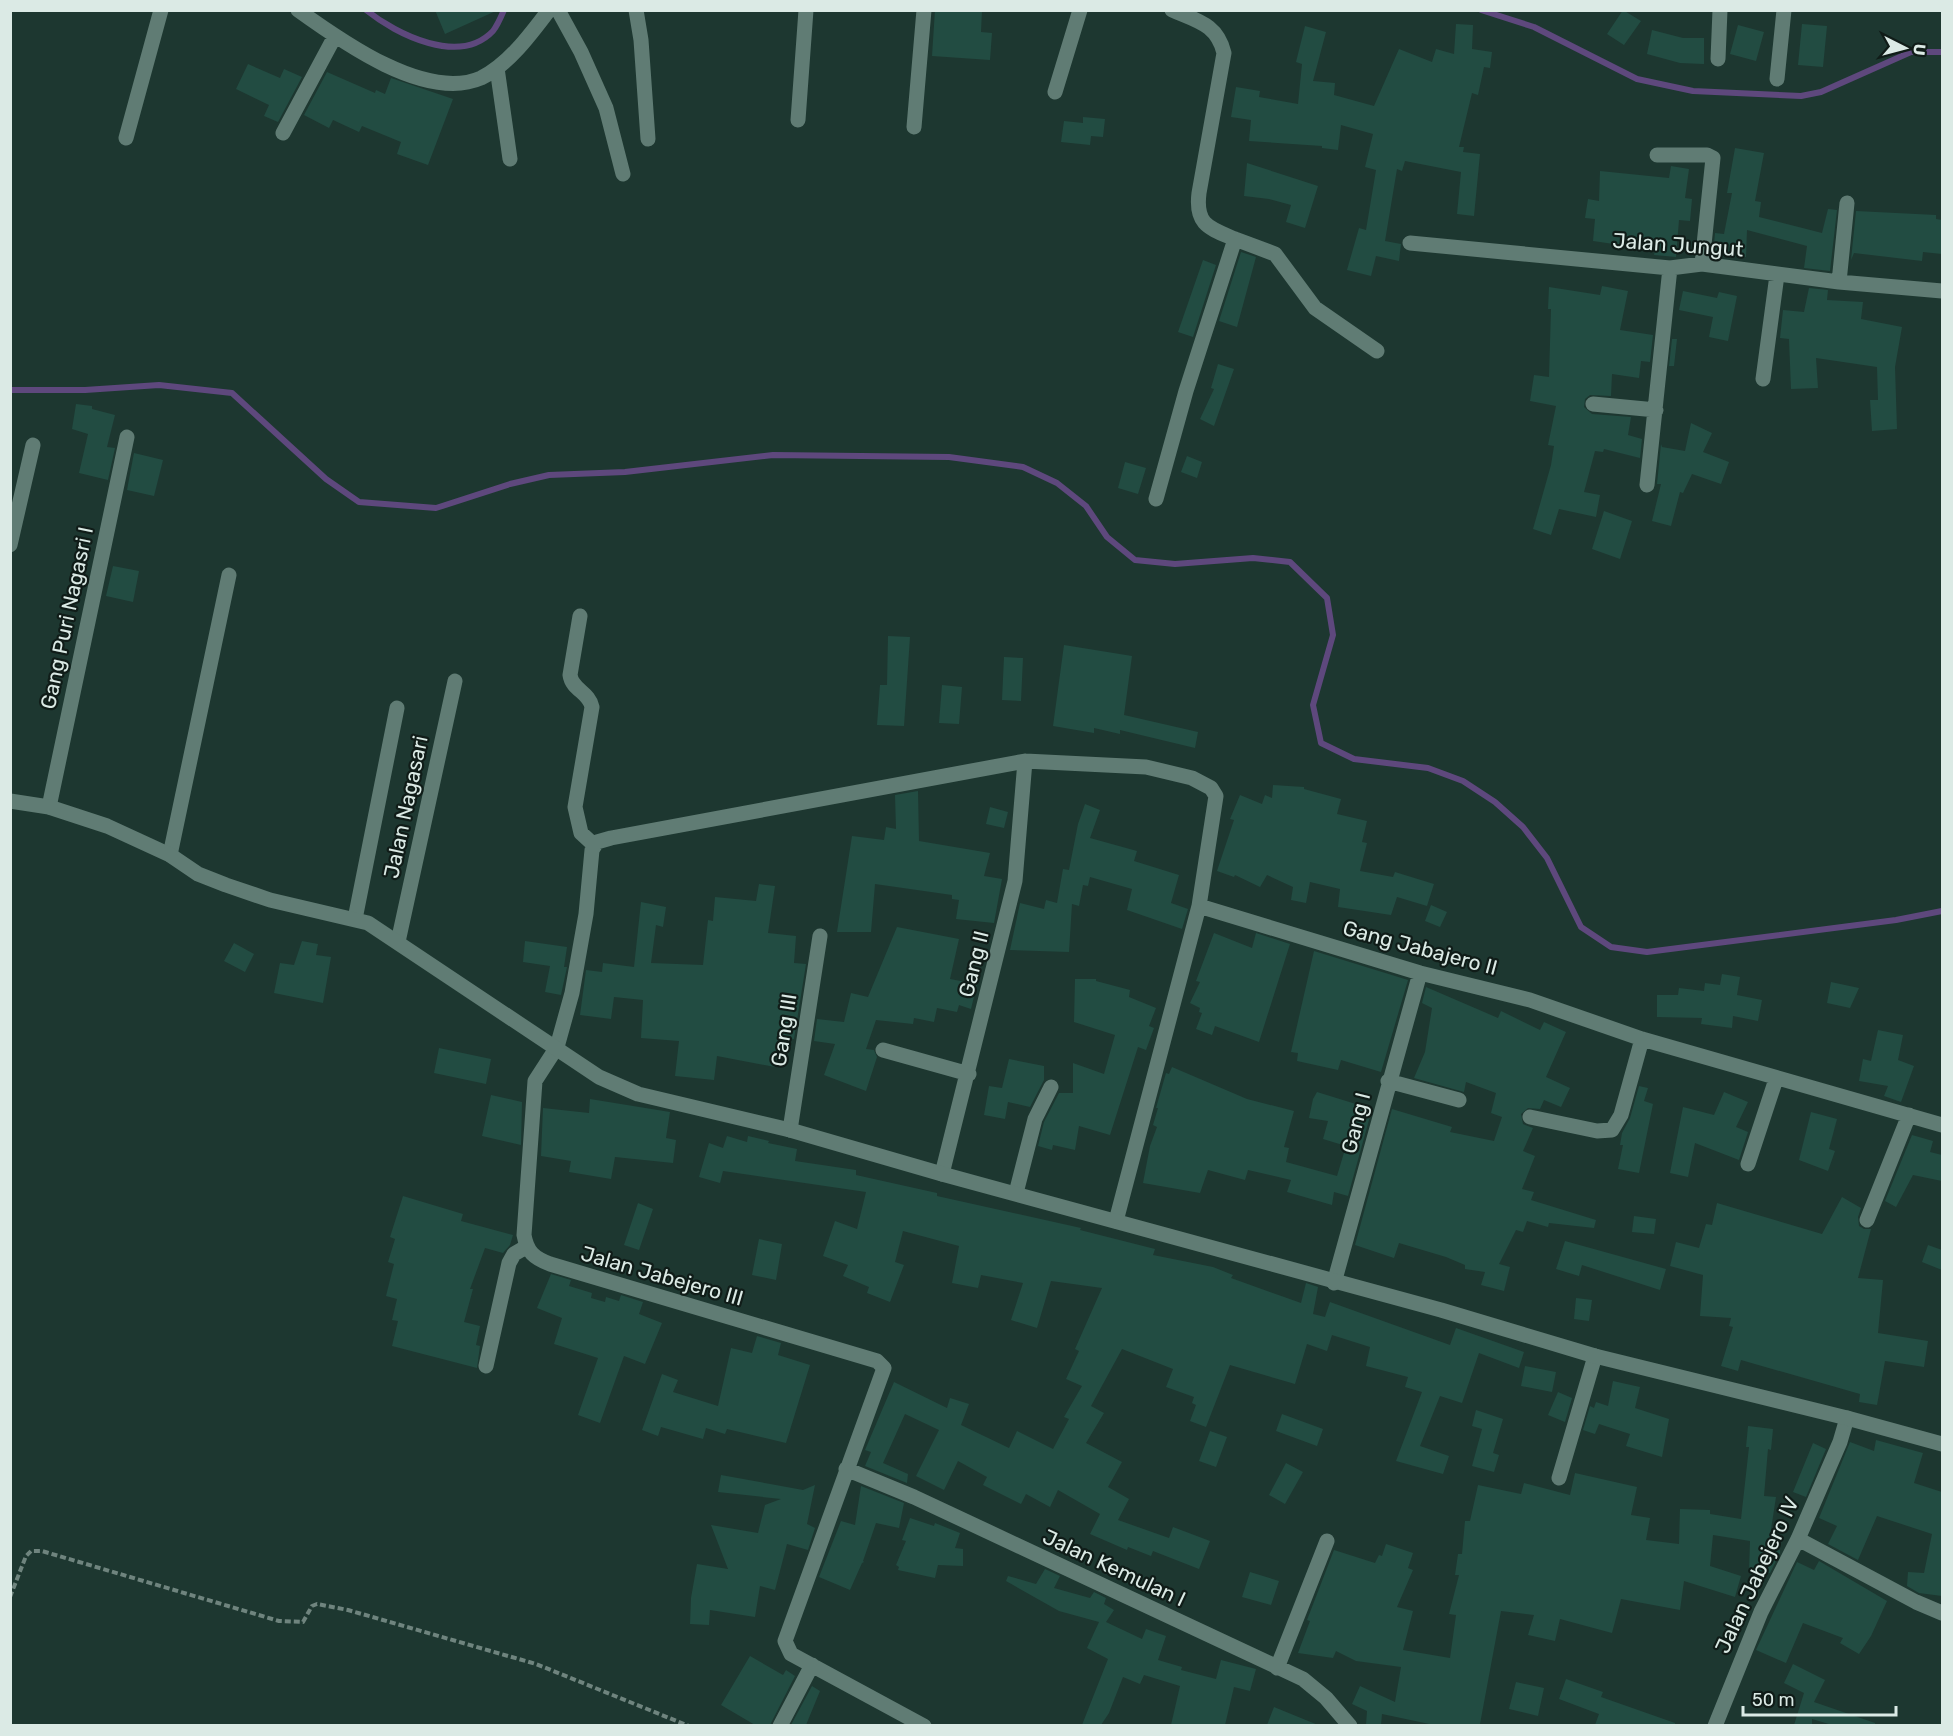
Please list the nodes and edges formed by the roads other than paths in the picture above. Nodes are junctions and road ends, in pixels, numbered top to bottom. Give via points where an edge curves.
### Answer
1 (161, 10) edge
2 (298, 10) edge
3 (549, 10) edge
4 (558, 10) edge
5 (636, 10) edge
6 (806, 10) edge
7 (924, 10) edge
8 (1080, 10) edge
9 (1172, 10) edge
10 (1720, 10) edge
11 (1784, 10) edge
12 (335, 36) junction
13 (1718, 59) dead end
14 (497, 68) junction
15 (1777, 79) dead end
16 (1055, 92) dead end
17 (798, 120) dead end
18 (914, 127) dead end
19 (283, 133) dead end
20 (126, 138) dead end
21 (648, 139) dead end
22 (1657, 155) dead end
23 (510, 159) dead end
24 (623, 174) dead end
25 (1847, 203) dead end
26 (1235, 239) junction
27 (1410, 243) dead end
28 (1702, 264) junction
29 (1670, 268) junction
30 (1777, 274) junction
31 (1839, 282) junction
32 (1942, 291) edge
33 (1377, 351) dead end
34 (1762, 379) dead end
35 (1593, 404) dead end
36 (1656, 410) junction
37 (127, 437) dead end
38 (33, 445) dead end
39 (1647, 485) dead end
40 (1156, 499) dead end
41 (10, 546) edge
42 (229, 575) dead end
43 (580, 616) dead end
44 (455, 681) dead end
45 (397, 708) dead end
46 (1025, 761) junction
47 (10, 801) edge
48 (49, 807) junction
49 (594, 845) junction
50 (170, 855) junction
51 (1199, 906) junction
52 (355, 919) junction
53 (820, 936) dead end
54 (398, 942) junction
55 (1420, 973) junction
56 (1642, 1039) junction
57 (557, 1047) junction
58 (882, 1050) dead end
59 (969, 1074) junction
60 (1776, 1079) junction
61 (1388, 1082) junction
62 (1051, 1087) dead end
63 (1459, 1100) dead end
64 (1909, 1115) junction
65 (1530, 1117) dead end
66 (1942, 1125) edge
67 (790, 1130) junction
68 (1749, 1164) dead end
69 (942, 1174) junction
70 (1016, 1193) junction
71 (1867, 1220) dead end
72 (1116, 1221) junction
73 (526, 1247) junction
74 (1334, 1283) junction
75 (1595, 1356) junction
76 (486, 1366) dead end
77 (1847, 1418) junction
78 (1942, 1444) edge
79 (846, 1469) junction
80 (1559, 1478) dead end
81 (1798, 1539) junction
82 (1327, 1541) dead end
83 (1942, 1613) edge
84 (812, 1665) junction
85 (1277, 1668) junction
86 (780, 1725) edge
87 (924, 1725) edge
88 (1350, 1725) edge
89 (1715, 1725) edge

1 - 20 street
2 - 12 street
3 - 14 street
4 - 24 street via 606,108
5 - 21 street
6 - 17 street
7 - 18 street
8 - 16 street
9 - 26 street via 1200,22 1220,38 1224,53 1198,215 1203,223
10 - 13 street
11 - 15 street
12 - 14 street via 388,67 419,79 479,79
12 - 19 street
14 - 23 street
22 - 28 street via 1713,158
25 - 31 street
26 - 33 street via 1275,254 1315,308
26 - 40 street
27 - 29 street, Jalan Jungut
28 - 29 street, Jalan Jungut
28 - 30 street, Jalan Jungut
29 - 36 street
30 - 31 street, Jalan Jungut
30 - 34 street
31 - 32 street, Jalan Jungut
35 - 36 street
36 - 39 street
37 - 48 street, Gang Puri Nagasri I
38 - 41 street
42 - 50 street
43 - 49 street via 571,683 589,698 592,707 576,813 581,833
44 - 54 street, Jalan Nagasari
45 - 52 street
46 - 49 street via 611,838
46 - 51 street via 1146,767 1192,778 1211,788 1217,800
46 - 59 street, Gang II via 1015,881
47 - 48 street
48 - 50 street via 107,826
49 - 57 street via 574,982
50 - 52 street via 198,874 226,885 270,900
51 - 55 street, Gang Jabajero II
51 - 72 street
52 - 54 street
53 - 67 street, Gang III
54 - 57 street
55 - 56 street, Gang Jabajero II via 1530,1000
55 - 61 street, Gang I
56 - 60 street, Gang Jabajero II
56 - 65 street via 1621,1115 1612,1130 1597,1131
57 - 67 street via 598,1077 638,1094
57 - 73 street via 535,1081
58 - 59 street
59 - 69 street, Gang II
60 - 64 street, Gang Jabajero II
60 - 68 street
61 - 63 street
61 - 74 street, Gang I
62 - 70 street via 1035,1119
64 - 66 street, Gang Jabajero II
64 - 71 street
67 - 69 street
69 - 70 street
70 - 72 street
72 - 74 street
73 - 76 street via 508,1263
73 - 79 street, Jalan Jabejero III via 532,1256 550,1264 877,1361 884,1368 883,1377
74 - 75 street
75 - 77 street
75 - 80 street
77 - 78 street
77 - 81 street, Jalan Jabejero IV
79 - 84 street via 786,1641 791,1653
79 - 85 street, Jalan Kemulan I via 914,1497
81 - 83 street
81 - 89 street, Jalan Jabejero IV via 1761,1612
82 - 85 street
84 - 86 street
84 - 87 street
85 - 88 street, Jalan Kemulan I via 1313,1686

